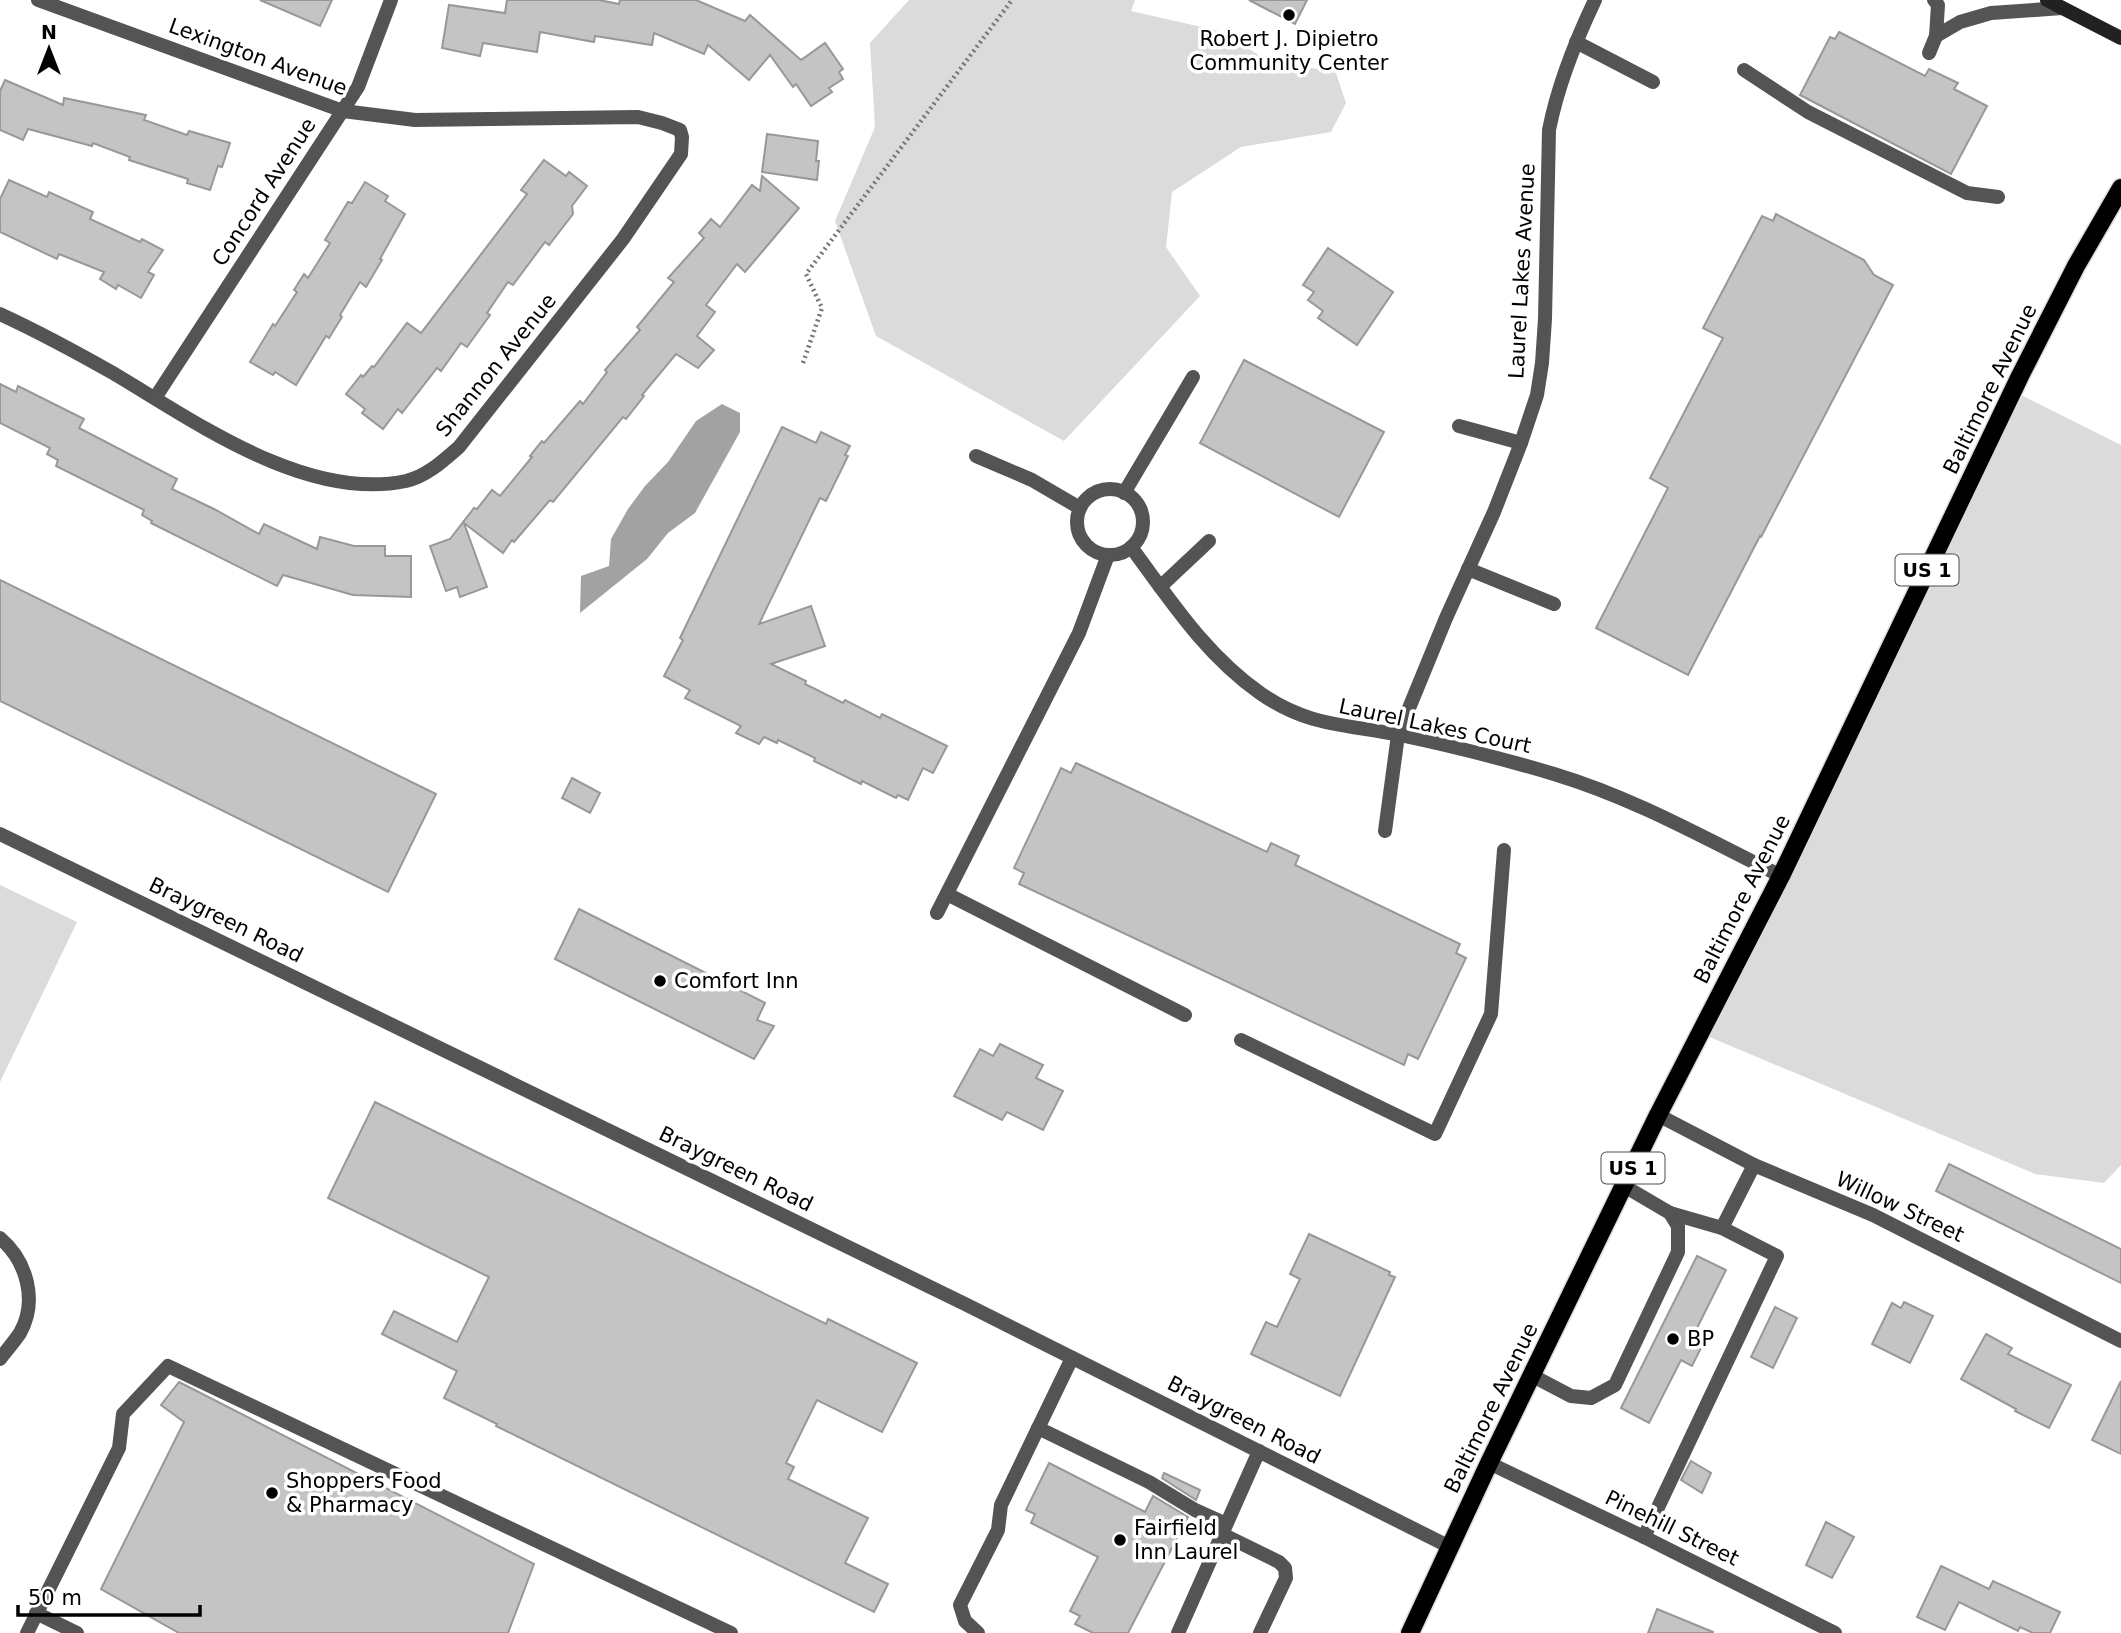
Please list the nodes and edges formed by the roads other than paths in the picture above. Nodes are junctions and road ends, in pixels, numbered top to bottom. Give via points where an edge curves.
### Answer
1 (38, 0) edge
2 (391, 0) edge
3 (1595, 0) edge
4 (1934, 0) edge
5 (2047, 0) edge
6 (2062, 8) junction
7 (1936, 36) junction
8 (2121, 38) edge
9 (1576, 42) junction
10 (1929, 53) dead end
11 (1744, 70) dead end
12 (1653, 82) dead end
13 (343, 111) junction
14 (680, 130) joint
15 (2121, 188) edge
16 (1998, 197) dead end
17 (0, 314) edge
18 (1193, 377) dead end
19 (155, 398) junction
20 (1459, 426) dead end
21 (1521, 443) junction
22 (976, 456) dead end
23 (1124, 493) junction
24 (1080, 508) junction
25 (1209, 541) dead end
26 (1131, 547) junction
27 (1108, 555) junction
28 (1468, 569) junction
29 (1160, 587) junction
30 (1554, 604) dead end
31 (1398, 735) junction
32 (1385, 831) dead end
33 (0, 834) edge
34 (1504, 850) dead end
35 (1781, 876) junction
36 (947, 894) junction
37 (937, 913) dead end
38 (1185, 1015) dead end
39 (1241, 1040) dead end
40 (1658, 1115) junction
41 (1754, 1165) junction
42 (1624, 1186) junction
43 (1670, 1213) junction
44 (1722, 1227) junction
45 (0, 1238) edge
46 (2121, 1340) edge
47 (1072, 1358) junction
48 (0, 1359) edge
49 (1531, 1375) junction
50 (1038, 1429) junction
51 (1259, 1451) junction
52 (1489, 1462) junction
53 (1224, 1529) junction
54 (1644, 1537) junction
55 (1450, 1547) junction
56 (36, 1613) junction
57 (27, 1633) edge
58 (77, 1633) edge
59 (731, 1633) edge
60 (978, 1633) edge
61 (1178, 1633) edge
62 (1260, 1633) edge
63 (1410, 1633) edge
64 (1835, 1633) edge

1 - 13 street, Lexington Avenue
2 - 13 street, Concord Avenue via 358,87
3 - 9 street, Laurel Lakes Avenue
4 - 7 street via 1938,5
5 - 6 street
6 - 7 street via 1991,13 1960,22
6 - 8 street
7 - 10 street
9 - 12 street
9 - 21 street, Laurel Lakes Avenue via 1549,130 1542,363
11 - 16 street via 1808,111 1967,193
13 - 14 street, Lexington Avenue via 415,120 638,117
13 - 19 street, Concord Avenue
14 - 19 street, Shannon Avenue via 681,154 622,239 459,447 427,473 380,484 321,477 201,428
15 - 35 main road, Baltimore Avenue / US 1 via 2020,376
17 - 19 street, Shannon Avenue
18 - 23 street
20 - 21 street
21 - 28 street, Laurel Lakes Avenue
22 - 24 street via 1032,480
23 - 24 street via 1099,491
23 - 26 street via 1135,500 1143,524
24 - 27 street via 1078,533 1095,552
25 - 29 street
26 - 27 street
26 - 29 street, Laurel Lakes Court
27 - 36 street via 1079,633
28 - 30 street
28 - 31 street, Laurel Lakes Avenue
29 - 31 street, Laurel Lakes Court via 1208,649 1261,694 1316,721
31 - 32 street, Laurel Lakes Avenue
31 - 35 street, Laurel Lakes Court via 1556,775 1631,802
33 - 47 street, Braygreen Road
34 - 39 street via 1491,1014 1434,1134
35 - 40 main road, Baltimore Avenue / US 1
36 - 37 street
36 - 38 street
40 - 41 street, Willow Street
40 - 42 main road, Baltimore Avenue / US 1
41 - 44 street
41 - 46 street, Willow Street via 1884,1221
42 - 43 street
42 - 49 main road, Baltimore Avenue / US 1
43 - 44 street
43 - 49 street via 1678,1226 1678,1252 1615,1385 1591,1398 1571,1396
44 - 54 street via 1777,1256
45 - 48 street via 27,1275 29,1298 20,1332
47 - 50 street
47 - 51 street, Braygreen Road
49 - 52 main road, Baltimore Avenue / US 1
50 - 53 street via 1149,1482
50 - 60 street via 1001,1506 998,1530 960,1605 965,1621
51 - 53 street
51 - 55 street, Braygreen Road
52 - 54 street, Pinehill Street
52 - 55 main road, Baltimore Avenue / US 1
53 - 61 street
53 - 62 street via 1285,1568 1286,1578
54 - 64 street, Pinehill Street
55 - 63 main road, Baltimore Avenue / US 1
56 - 57 street
56 - 58 street
56 - 59 street via 119,1448 123,1413 168,1366

